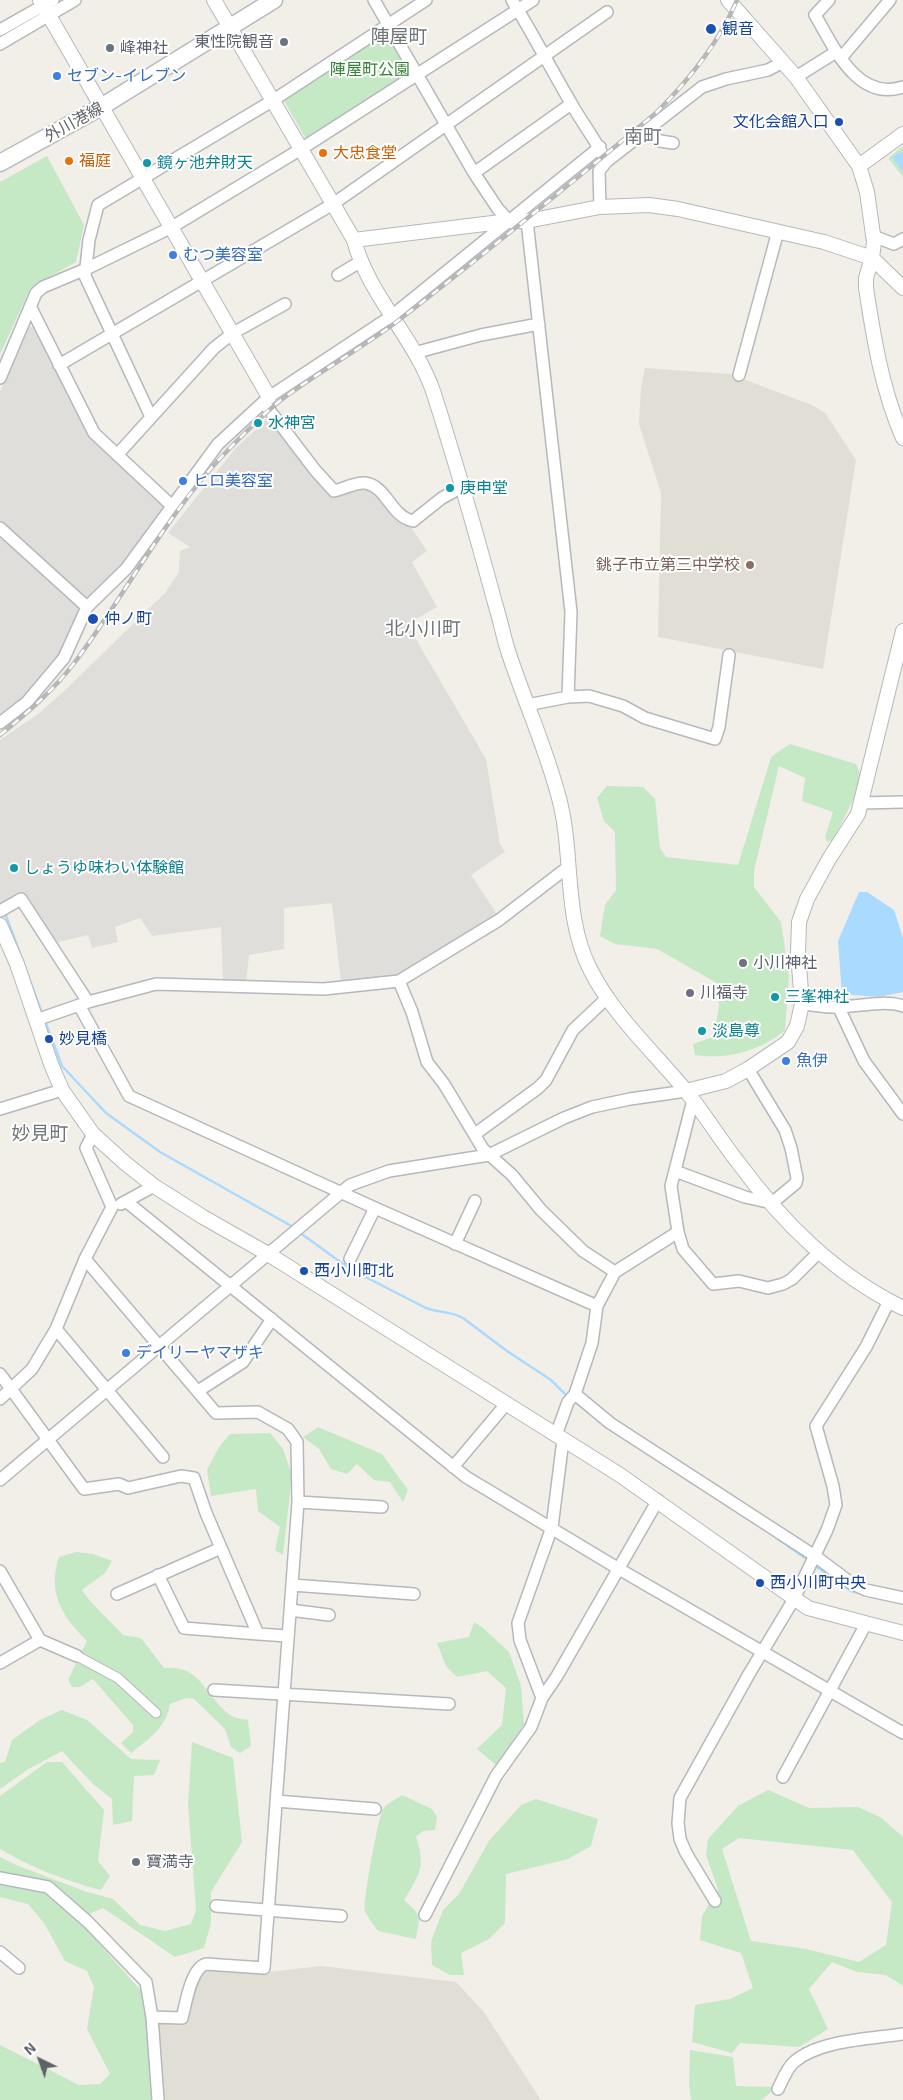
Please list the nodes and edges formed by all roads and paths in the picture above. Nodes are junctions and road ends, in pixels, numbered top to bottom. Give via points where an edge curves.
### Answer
1 (75, 0) edge
2 (214, 0) edge
3 (274, 0) edge
4 (374, 0) edge
5 (426, 0) edge
6 (533, 0) edge
7 (728, 0) edge
8 (829, 0) edge
9 (890, 0) edge
10 (515, 4) edge
11 (46, 5) edge
12 (607, 12) dead end
13 (389, 24) junction
14 (230, 28) junction
15 (0, 30) edge
16 (0, 44) edge
17 (839, 55) junction
18 (546, 56) junction
19 (783, 62) junction
20 (418, 74) junction
21 (796, 77) junction
22 (903, 87) edge
23 (272, 101) junction
24 (571, 104) junction
25 (101, 107) junction
26 (446, 125) junction
27 (647, 132) junction
28 (903, 134) edge
29 (673, 143) dead end
30 (600, 147) junction
31 (301, 149) junction
32 (0, 162) edge
33 (606, 162) junction
34 (859, 166) junction
35 (474, 173) junction
36 (143, 177) junction
37 (333, 204) junction
38 (600, 206) junction
39 (509, 220) junction
40 (527, 221) junction
41 (172, 227) junction
42 (778, 231) junction
43 (874, 236) junction
44 (903, 239) edge
45 (354, 240) junction
46 (872, 258) junction
47 (360, 262) junction
48 (86, 269) junction
49 (338, 275) dead end
50 (203, 280) junction
51 (903, 288) edge
52 (284, 304) dead end
53 (31, 308) junction
54 (393, 315) junction
55 (539, 324) junction
56 (233, 333) junction
57 (112, 334) junction
58 (414, 353) junction
59 (59, 365) junction
60 (739, 375) dead end
61 (0, 378) edge
62 (266, 400) junction
63 (151, 417) junction
64 (903, 438) edge
65 (117, 455) junction
66 (462, 487) junction
67 (172, 506) junction
68 (0, 528) edge
69 (86, 607) junction
70 (903, 631) edge
71 (729, 655) dead end
72 (568, 696) junction
73 (528, 705) junction
74 (0, 723) edge
75 (903, 802) edge
76 (861, 803) junction
77 (568, 867) junction
78 (0, 911) edge
79 (0, 924) edge
80 (399, 982) junction
81 (608, 998) junction
82 (83, 1003) junction
83 (802, 1004) junction
84 (903, 1006) edge
85 (839, 1008) junction
86 (36, 1020) junction
87 (748, 1069) junction
88 (62, 1090) junction
89 (690, 1096) junction
90 (0, 1109) edge
91 (903, 1114) edge
92 (93, 1134) junction
93 (475, 1134) junction
94 (489, 1155) junction
95 (675, 1171) junction
96 (154, 1186) junction
97 (340, 1192) junction
98 (475, 1201) dead end
99 (127, 1202) junction
100 (772, 1204) junction
101 (112, 1207) junction
102 (375, 1208) junction
103 (678, 1232) junction
104 (455, 1244) junction
105 (818, 1253) junction
106 (268, 1254) junction
107 (85, 1259) junction
108 (350, 1259) dead end
109 (615, 1272) junction
110 (231, 1285) junction
111 (889, 1301) junction
112 (597, 1306) junction
113 (903, 1308) edge
114 (272, 1319) junction
115 (56, 1329) junction
116 (159, 1345) junction
117 (0, 1374) edge
118 (11, 1387) junction
119 (107, 1388) junction
120 (198, 1391) junction
121 (575, 1394) junction
122 (0, 1399) edge
123 (507, 1404) junction
124 (559, 1438) junction
125 (47, 1439) junction
126 (163, 1457) dead end
127 (453, 1466) junction
128 (0, 1480) edge
129 (658, 1500) junction
130 (298, 1502) junction
131 (382, 1507) dead end
132 (552, 1527) junction
133 (221, 1548) junction
134 (815, 1556) junction
135 (619, 1569) junction
136 (0, 1571) edge
137 (158, 1575) junction
138 (292, 1585) junction
139 (117, 1594) dead end
140 (414, 1594) dead end
141 (903, 1598) edge
142 (794, 1599) junction
143 (290, 1610) junction
144 (329, 1616) dead end
145 (866, 1624) junction
146 (903, 1633) edge
147 (258, 1634) junction
148 (288, 1636) junction
149 (40, 1640) junction
150 (762, 1651) junction
151 (77, 1656) joint
152 (0, 1663) edge
153 (214, 1690) dead end
154 (830, 1691) junction
155 (284, 1693) junction
156 (542, 1698) junction
157 (449, 1704) dead end
158 (156, 1714) dead end
159 (903, 1733) edge
160 (783, 1777) dead end
161 (276, 1800) junction
162 (375, 1809) dead end
163 (0, 1878) edge
164 (715, 1901) dead end
165 (216, 1906) dead end
166 (268, 1910) junction
167 (425, 1915) dead end
168 (341, 1916) dead end
169 (0, 1952) edge
170 (20, 1968) dead end
171 (152, 2017) junction
172 (903, 2034) edge
173 (778, 2089) dead end
174 (158, 2100) edge

1 - 11 street
2 - 14 street
3 - 14 main road, 外川港線
4 - 13 street
5 - 13 street
6 - 10 street
7 - 19 street
8 - 17 street via 815,15
9 - 17 street
10 - 18 street
10 - 20 street
11 - 15 street
11 - 16 street
11 - 25 street
12 - 18 street
13 - 20 street
13 - 23 street
14 - 23 street
14 - 25 main road, 外川港線
17 - 21 street
17 - 22 street via 865,84 884,90
18 - 24 street
18 - 26 street
19 - 21 street
19 - 27 street via 768,70 702,87
20 - 26 street
20 - 31 street
21 - 34 street
23 - 31 street
23 - 36 street
24 - 30 street
24 - 35 street
25 - 32 main road, 外川港線
25 - 36 street
26 - 35 street
26 - 37 street
27 - 29 street via 660,141
27 - 33 street
28 - 34 street
30 - 33 street
30 - 39 street
31 - 37 street
31 - 41 street
33 - 38 street via 599,171
34 - 43 street
35 - 39 street
36 - 41 street
36 - 48 street via 98,205
37 - 45 street
37 - 50 street
38 - 40 street
38 - 42 street via 649,205 678,209
39 - 40 street
39 - 45 street
39 - 54 street
40 - 55 street
41 - 48 street
41 - 50 street
42 - 46 street
42 - 60 street
43 - 44 street via 894,244
43 - 46 street
45 - 47 street
46 - 51 street
46 - 64 street via 866,278 867,297 883,381
47 - 49 street
47 - 54 street
48 - 53 street via 43,287 36,293
48 - 57 street via 85,276
50 - 56 street
50 - 57 street
52 - 56 street
53 - 59 street
53 - 61 street
54 - 58 street
54 - 62 street
55 - 58 street
55 - 72 street via 571,612
56 - 62 street
56 - 63 street via 214,348
57 - 59 street
57 - 63 street
58 - 66 street via 434,393
59 - 65 street via 94,433
62 - 66 street via 315,470 334,491 363,482 376,487 403,519 413,521
62 - 67 street via 218,444
63 - 65 street
65 - 67 street
66 - 73 street via 508,650
67 - 69 street via 126,569
68 - 69 street
69 - 74 street via 64,658 27,702
70 - 76 street
71 - 72 street via 715,739 644,718 622,706 589,696
72 - 73 street
73 - 77 street via 559,796 567,831
75 - 76 street
76 - 83 street via 858,814 807,899 799,922
77 - 80 street via 499,920
77 - 81 street via 580,945 589,968
78 - 82 street via 21,899
79 - 86 street
80 - 82 street via 324,989 156,984
80 - 93 street via 427,1062
81 - 89 street
81 - 93 street via 573,1030 542,1084
82 - 86 street
82 - 97 street via 129,1096
83 - 85 street
83 - 87 street via 797,1026 788,1042
84 - 85 street
85 - 91 street via 864,1060
86 - 88 street
87 - 89 street
87 - 100 street via 785,1130 797,1178 796,1183
88 - 90 street
88 - 92 street
89 - 94 street via 630,1099 592,1107
89 - 95 street
89 - 100 street via 738,1164
92 - 96 street
92 - 101 street via 86,1148
93 - 94 street
94 - 97 street via 389,1171
94 - 109 street via 584,1251
95 - 100 street
95 - 103 street via 671,1186
96 - 99 street
96 - 106 street
97 - 102 street
97 - 106 street
98 - 104 street
99 - 101 street
99 - 110 street
100 - 105 street
101 - 107 street
102 - 104 street
102 - 108 street
103 - 105 street via 684,1249 712,1284 739,1281 768,1288 783,1284
103 - 109 street
104 - 112 street
105 - 111 street via 837,1269
106 - 110 street
106 - 123 street
107 - 115 street
107 - 116 street
109 - 112 street
110 - 114 street
110 - 116 street
111 - 113 street
111 - 134 street via 866,1347 816,1426 836,1505
112 - 121 street via 592,1344
114 - 120 street via 243,1362
114 - 127 street
115 - 118 street via 32,1369
115 - 119 street
116 - 119 street
116 - 120 street
117 - 118 street
118 - 122 street
118 - 125 street
119 - 125 street
119 - 126 street
120 - 130 street via 216,1413 258,1412 288,1429 297,1442
121 - 124 street via 568,1402
121 - 134 street via 644,1446
123 - 124 street
123 - 127 street
124 - 129 street
124 - 132 street
125 - 128 street
125 - 133 street via 84,1489 119,1484 128,1488 180,1476 194,1478
127 - 132 street via 466,1477
129 - 135 street
129 - 142 street
130 - 131 street
130 - 138 street
132 - 135 street
132 - 156 street via 518,1623 520,1640
133 - 137 street
133 - 147 street
134 - 141 street via 851,1583 866,1590
134 - 142 street
135 - 150 street
135 - 156 street
136 - 149 street
137 - 139 street
137 - 147 street via 184,1628
138 - 140 street
138 - 143 street
142 - 145 street via 808,1608
142 - 150 street
143 - 144 street
143 - 148 street
145 - 146 street
145 - 154 street
147 - 148 street
148 - 155 street
149 - 151 street
149 - 152 street
150 - 154 street
150 - 164 street via 680,1798 680,1840
151 - 158 street via 118,1678
153 - 155 street
154 - 159 street
154 - 160 street
155 - 157 street
155 - 161 street
156 - 167 street via 531,1727 496,1776
161 - 162 street
161 - 166 street
163 - 171 street via 48,1886 84,1918 146,1982
165 - 166 street
166 - 168 street
166 - 171 street via 264,1968 200,1966 194,1974 182,2018
169 - 170 street
171 - 174 street
172 - 173 street via 826,2046 805,2055 792,2063

